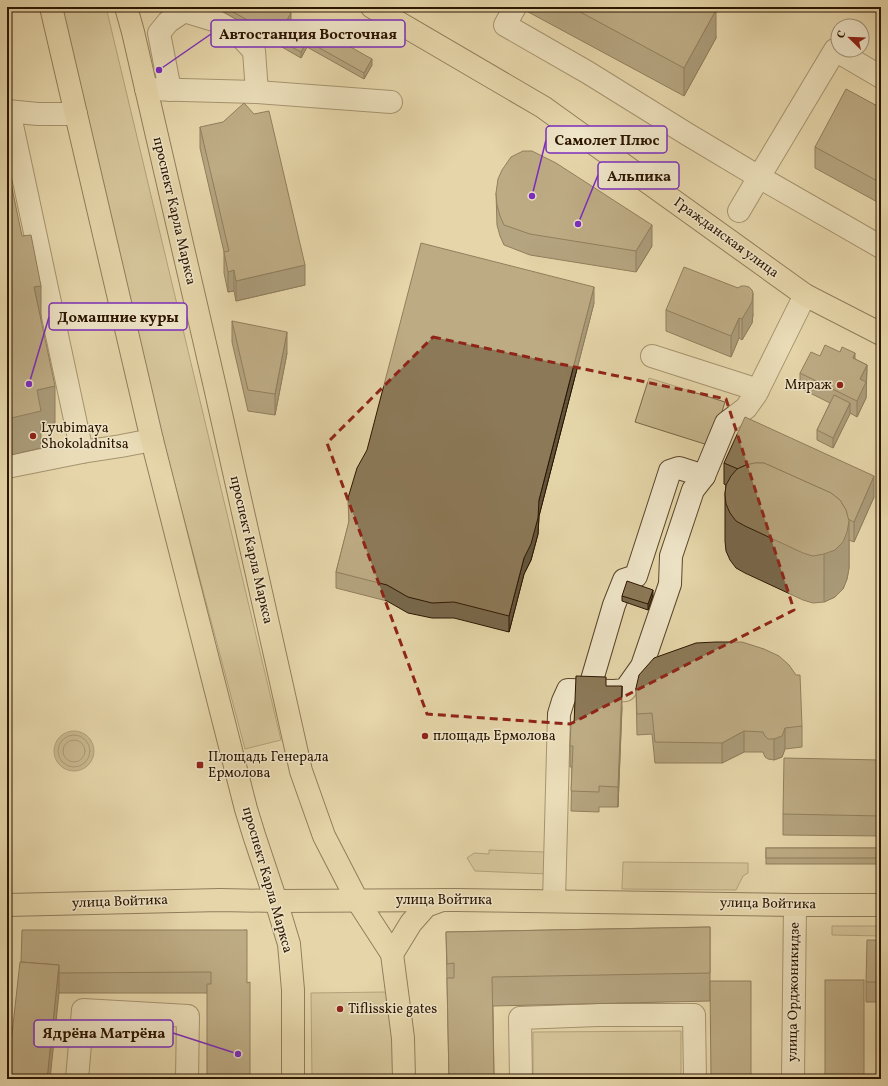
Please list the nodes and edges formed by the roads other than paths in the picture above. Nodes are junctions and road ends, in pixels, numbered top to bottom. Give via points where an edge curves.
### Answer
1 (51, 7) edge
2 (126, 7) edge
3 (132, 7) edge
4 (372, 7) edge
5 (515, 7) edge
6 (133, 32) junction
7 (881, 77) edge
8 (146, 89) junction
9 (170, 90) junction
10 (256, 92) junction
11 (391, 102) dead end
12 (8, 111) edge
13 (76, 114) junction
14 (12, 151) edge
15 (759, 177) junction
16 (739, 211) dead end
17 (881, 247) edge
18 (805, 295) junction
19 (881, 334) edge
20 (652, 356) dead end
21 (758, 390) junction
22 (152, 440) junction
23 (82, 452) junction
24 (7, 467) edge
25 (704, 476) junction
26 (589, 690) junction
27 (357, 900) junction
28 (442, 900) junction
29 (276, 901) junction
30 (554, 901) junction
31 (7, 905) edge
32 (795, 905) junction
33 (881, 905) edge
34 (392, 954) junction
35 (77, 1079) edge
36 (187, 1079) edge
37 (293, 1079) edge
38 (404, 1079) edge
39 (521, 1079) edge
40 (695, 1079) edge
41 (793, 1079) edge

1 - 13 main road, проспект Карла Маркса
2 - 6 main road, проспект Карла Маркса
3 - 6 main road
4 - 18 main road, Гражданская улица via 543,107
5 - 15 street via 505,25
6 - 8 main road, проспект Карла Маркса
7 - 15 street via 835,50
8 - 9 street
8 - 27 main road, проспект Карла Маркса via 301,772 324,836
9 - 10 street
9 - 10 street via 159,33 168,22 184,11 230,25 254,51
10 - 11 street
12 - 13 street
12 - 14 street
13 - 22 main road, проспект Карла Маркса
14 - 23 street
15 - 16 street
15 - 17 street
18 - 19 main road, Гражданская улица
18 - 21 street
20 - 21 street
21 - 25 street via 746,408 726,423
22 - 23 street
22 - 29 main road, проспект Карла Маркса via 246,809
23 - 24 street
25 - 26 street via 693,490 671,556 670,584 642,666 624,690
25 - 26 street via 679,468 670,471 636,576 624,580 614,605
26 - 30 street via 568,690 559,714
27 - 28 main road, улица Войтика
27 - 29 main road, улица Войтика
27 - 34 main road, проспект Карла Маркса
28 - 30 main road, улица Войтика
28 - 34 main road, улица Войтика via 426,906 411,923
29 - 31 main road, улица Войтика
29 - 37 main road, проспект Карла Маркса via 289,944 293,990
30 - 32 main road, улица Войтика
32 - 33 main road, улица Войтика
32 - 41 street, улица Орджоникидзе
34 - 38 main road, проспект Карла Маркса via 403,1038
35 - 36 street via 83,1010 188,1016
39 - 40 street via 520,1018 694,1015

